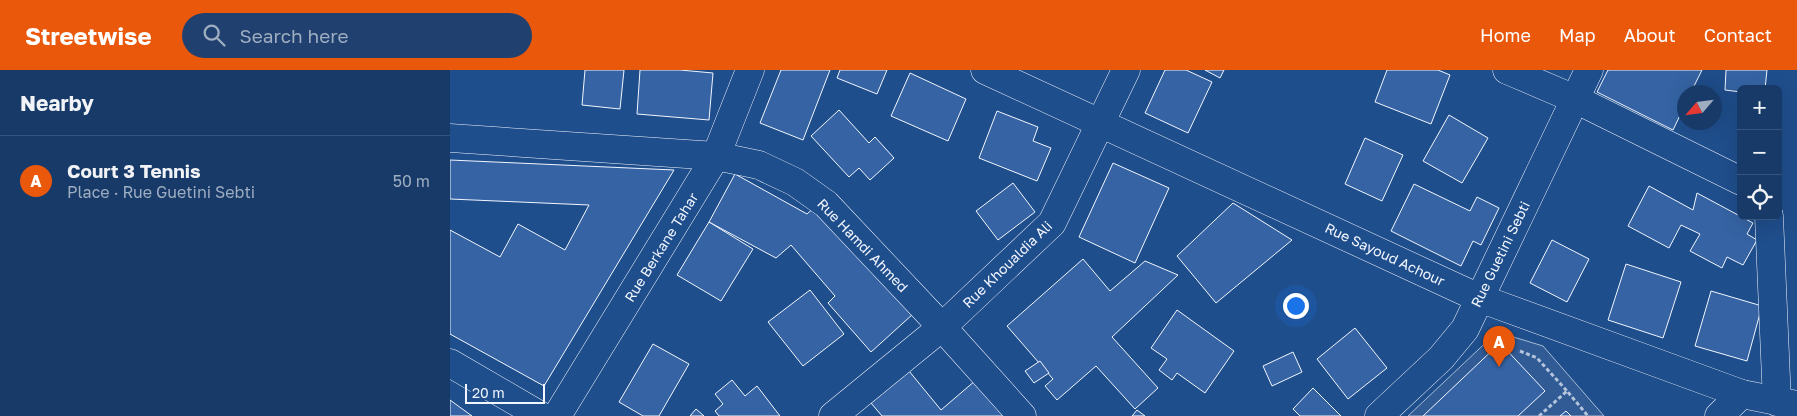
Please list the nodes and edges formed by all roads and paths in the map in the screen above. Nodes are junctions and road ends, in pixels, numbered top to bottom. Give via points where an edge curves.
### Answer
1 (750, 70) edge
2 (985, 70) edge
3 (1126, 70) edge
4 (1507, 70) edge
5 (1589, 70) edge
6 (1575, 99) junction
7 (1101, 123) junction
8 (450, 138) edge
9 (716, 156) junction
10 (1737, 179) edge
11 (1769, 220) edge
12 (1479, 298) junction
13 (942, 327) junction
14 (1520, 351) dead end
15 (450, 362) edge
16 (1566, 391) junction
17 (1742, 394) junction
18 (1787, 404) edge
19 (541, 416) edge
20 (557, 416) edge
21 (833, 416) edge
22 (1022, 416) edge
23 (1379, 416) edge
24 (1539, 416) edge
25 (1588, 416) edge
26 (1718, 416) edge

1 - 9 street, Rue Berkane Tahar
2 - 7 street, Rue Sayoud Achour
3 - 7 street, Rue Khoualdia Ali
4 - 6 street
5 - 6 street, Rue Guetini Sebti
6 - 10 street
6 - 12 street, Rue Guetini Sebti
7 - 12 street, Rue Sayoud Achour
7 - 13 street, Rue Khoualdia Ali via 1052,223
8 - 9 street, Rue Hamdi Ahmed
9 - 13 street, Rue Hamdi Ahmed via 759,165 795,182 826,204
9 - 20 street, Rue Berkane Tahar
11 - 18 street
12 - 17 street, Rue Sayoud Achour
12 - 23 street, Rue Guetini Sebti via 1454,343
13 - 21 street, Rue Khoualdia Ali
13 - 22 street, Rue Hamdi Ahmed
14 - 16 path via 1538,358
15 - 19 street
16 - 24 path
16 - 25 path
17 - 18 street, Rue Sayoud Achour
17 - 26 street

